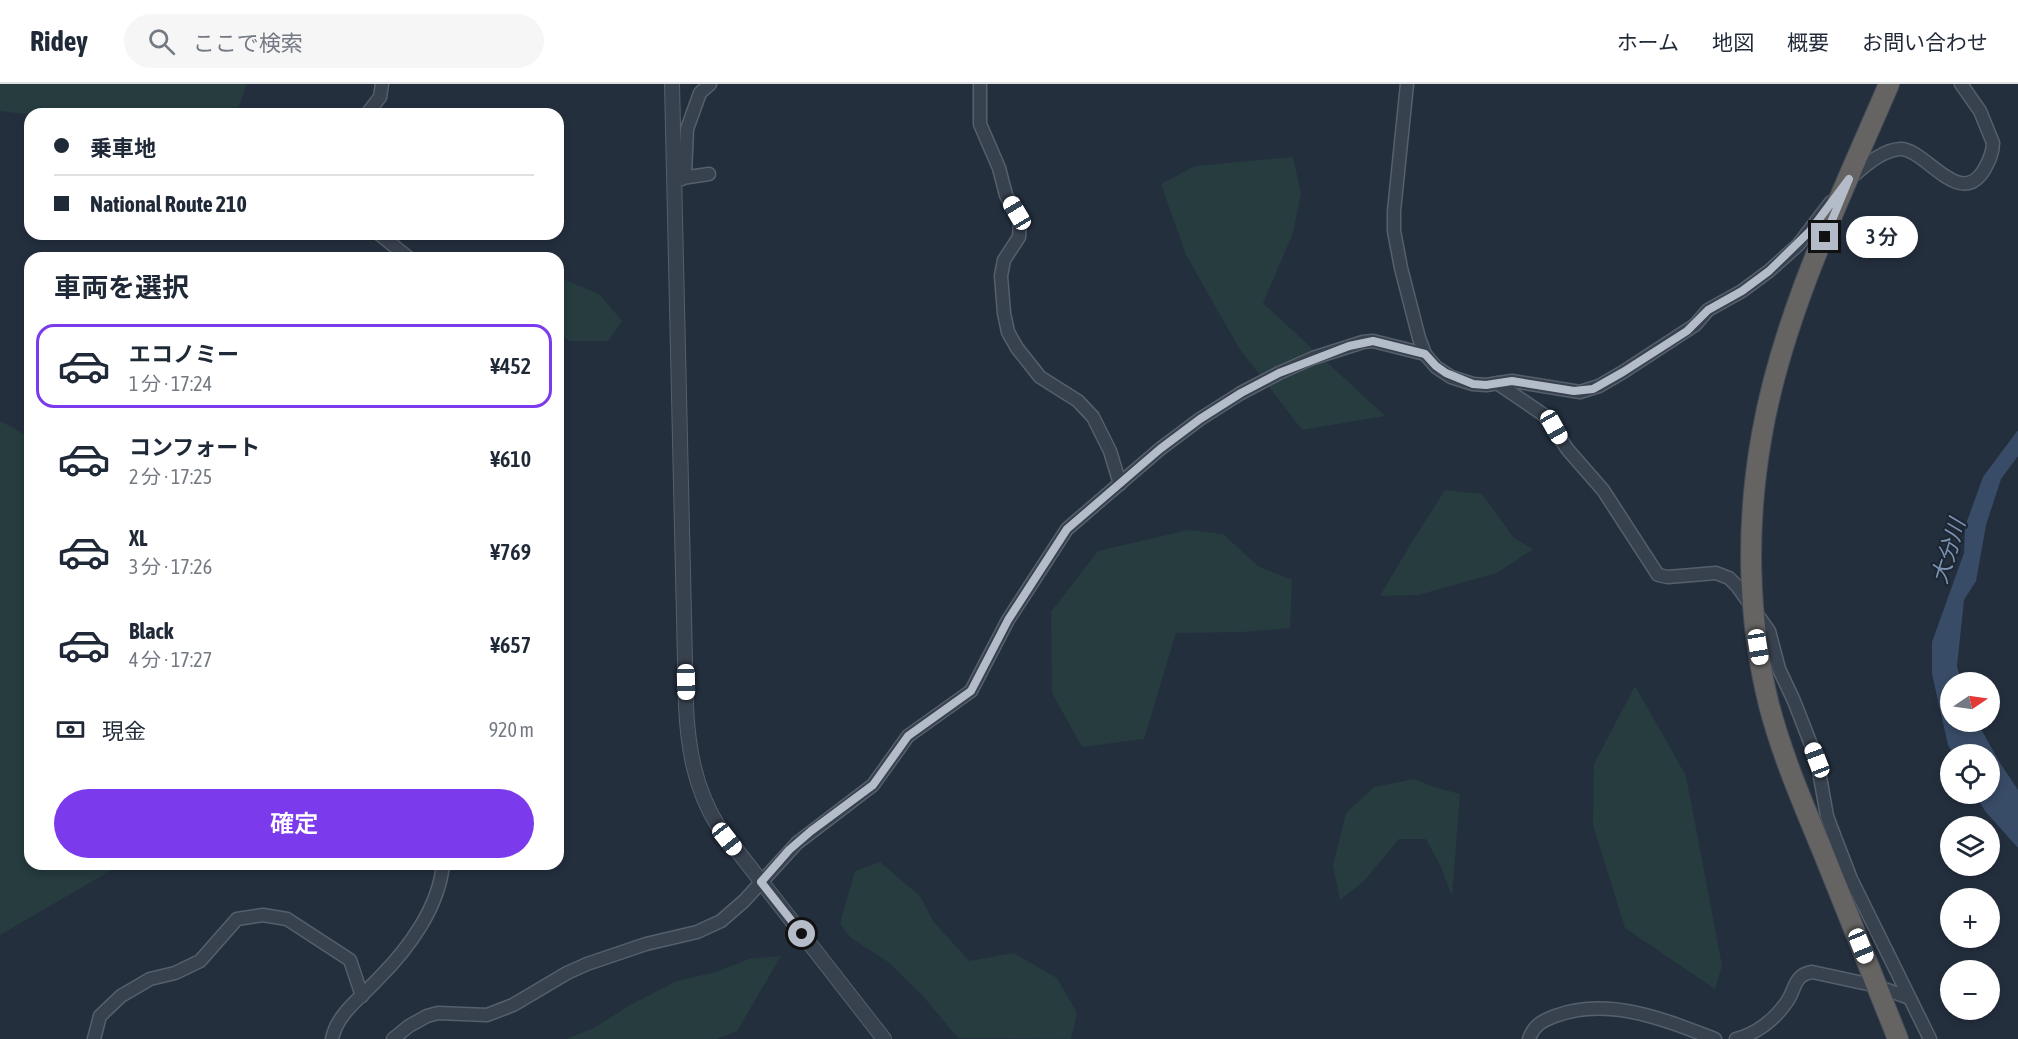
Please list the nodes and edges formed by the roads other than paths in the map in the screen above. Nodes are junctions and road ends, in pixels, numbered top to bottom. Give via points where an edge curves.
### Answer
1 (382, 84) edge
2 (672, 84) edge
3 (980, 84) edge
4 (1407, 84) edge
5 (1889, 84) edge
6 (1961, 84) edge
7 (706, 85) edge
8 (372, 108) edge
9 (709, 174) dead end
10 (678, 179) junction
11 (1849, 179) junction
12 (386, 240) edge
13 (402, 252) edge
14 (1425, 354) junction
15 (1497, 383) junction
16 (1120, 484) junction
17 (1753, 607) junction
18 (442, 870) edge
19 (761, 882) junction
20 (1877, 986) junction
21 (362, 996) junction
22 (1910, 998) junction
23 (94, 1039) edge
24 (333, 1039) edge
25 (393, 1039) edge
26 (884, 1039) edge
27 (1529, 1039) edge
28 (1715, 1039) edge
29 (1736, 1039) edge
30 (1898, 1039) edge
31 (1930, 1039) edge

1 - 8 street via 380,97
2 - 10 street
3 - 16 street via 980,124 1020,222 1018,237 1004,260 1001,276 1008,332 1040,377 1078,401 1093,417 1110,451
4 - 14 street via 1394,231
5 - 11 highway
6 - 11 street via 1980,111 1993,143 1989,162 1979,177 1970,182 1955,181 1913,153 1898,149 1877,157
7 - 10 street via 687,129 685,173
9 - 10 street
10 - 19 street via 689,743 708,810
11 - 15 street via 1810,231 1774,267 1708,310 1695,325 1599,386 1580,392 1521,382
11 - 17 highway via 1801,297 1766,415 1753,513
12 - 13 street
14 - 15 street via 1460,381
14 - 16 street via 1373,341 1313,358 1241,393 1200,419
15 - 17 street via 1544,415 1603,490 1658,575 1723,574
16 - 19 street via 1084,513 1054,546 1008,620 971,691 908,736 873,785 789,850
17 - 20 highway via 1760,662 1775,726
17 - 22 street via 1769,631 1779,669 1817,760 1827,816 1851,879
18 - 21 street via 435,899 421,923 401,954
19 - 25 street via 732,912 710,927 587,964 487,1015 427,1016
19 - 26 street
20 - 22 street
20 - 29 street via 1812,972 1804,974 1774,1016 1757,1030
20 - 30 highway
21 - 23 street via 350,960 287,918 263,915 237,919 200,961 150,979 121,996 100,1016
21 - 24 street via 341,1017
22 - 31 street
27 - 28 street via 1539,1022 1570,1011 1601,1008 1668,1021

